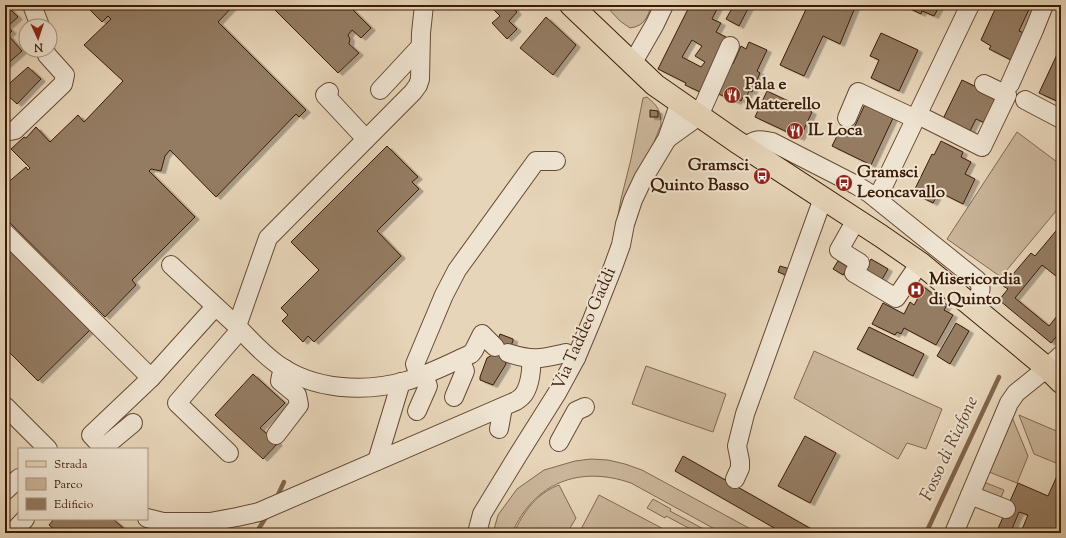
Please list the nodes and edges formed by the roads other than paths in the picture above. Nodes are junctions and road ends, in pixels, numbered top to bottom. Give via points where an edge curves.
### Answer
1 (32, 5) edge
2 (424, 5) edge
3 (571, 5) edge
4 (664, 5) edge
5 (970, 5) edge
6 (1044, 5) edge
7 (37, 18) edge
8 (730, 46) dead end
9 (420, 47) junction
10 (50, 58) edge
11 (632, 64) junction
12 (984, 84) dead end
13 (1010, 84) dead end
14 (380, 90) dead end
15 (329, 92) dead end
16 (1025, 100) dead end
17 (680, 102) junction
18 (699, 116) junction
19 (847, 118) dead end
20 (1061, 119) edge
21 (915, 120) junction
22 (5, 132) edge
23 (366, 139) junction
24 (667, 139) junction
25 (745, 147) junction
26 (972, 158) dead end
27 (556, 161) dead end
28 (823, 199) junction
29 (877, 199) junction
30 (856, 220) junction
31 (6, 234) edge
32 (920, 263) junction
33 (171, 265) dead end
34 (971, 305) junction
35 (215, 307) junction
36 (238, 328) junction
37 (576, 358) junction
38 (460, 359) junction
39 (531, 359) junction
40 (1056, 368) edge
41 (285, 369) junction
42 (421, 375) junction
43 (151, 378) junction
44 (401, 382) junction
45 (454, 397) dead end
46 (5, 406) edge
47 (503, 407) junction
48 (585, 407) dead end
49 (416, 411) dead end
50 (134, 423) dead end
51 (499, 429) dead end
52 (276, 435) dead end
53 (558, 442) dead end
54 (47, 448) edge
55 (229, 453) dead end
56 (377, 461) junction
57 (18, 479) edge
58 (735, 480) dead end
59 (5, 491) edge
60 (970, 495) junction
61 (1006, 509) dead end
62 (148, 518) edge
63 (24, 520) edge
64 (196, 528) edge
65 (12, 533) edge
66 (477, 533) edge
67 (954, 533) edge

1 - 7 street
2 - 9 street
3 - 11 main road
4 - 11 street
5 - 21 street
6 - 13 street
8 - 18 street
9 - 14 street
9 - 23 street via 418,85
10 - 22 street via 65,75 63,84 15,130
11 - 17 main road via 655,85
12 - 21 street via 1007,95 982,147
15 - 23 street via 325,95
16 - 20 street
17 - 18 main road
17 - 24 street, Via Taddeo Gaddi
18 - 24 street, Via Taddeo Gaddi
18 - 25 main road
19 - 21 street via 858,92
21 - 26 street via 974,154
21 - 29 street
23 - 36 street via 268,238
24 - 37 street, Via Taddeo Gaddi via 633,200 621,245
25 - 28 main road
25 - 29 street via 752,141 772,142 856,185
27 - 42 street via 536,161 457,270 415,364
28 - 30 main road
28 - 58 street via 745,414 737,446 740,468
29 - 34 street via 977,280 981,285 981,291
30 - 32 main road
30 - 32 street via 840,250 860,263 854,273 896,298
31 - 43 street
32 - 34 main road
33 - 35 street
34 - 40 main road
35 - 36 street
35 - 43 street
36 - 41 street via 269,358
36 - 55 street via 177,402
37 - 39 street via 566,353
37 - 66 street, Via Taddeo Gaddi via 482,514
38 - 39 street via 471,354 482,334 501,350
38 - 42 street
38 - 45 street via 465,371
39 - 47 street via 531,376 524,394
40 - 60 street via 1016,393 1009,403
41 - 44 street via 322,384 335,386 371,387
41 - 52 street via 280,381 297,395 299,405
42 - 44 street
42 - 49 street via 428,386
43 - 50 street via 92,435 104,448
44 - 56 street
46 - 54 street
47 - 51 street
47 - 56 street
48 - 53 street via 576,411
56 - 64 street via 259,512 210,522
57 - 59 street
60 - 61 street
60 - 67 street
62 - 64 street
63 - 65 street

